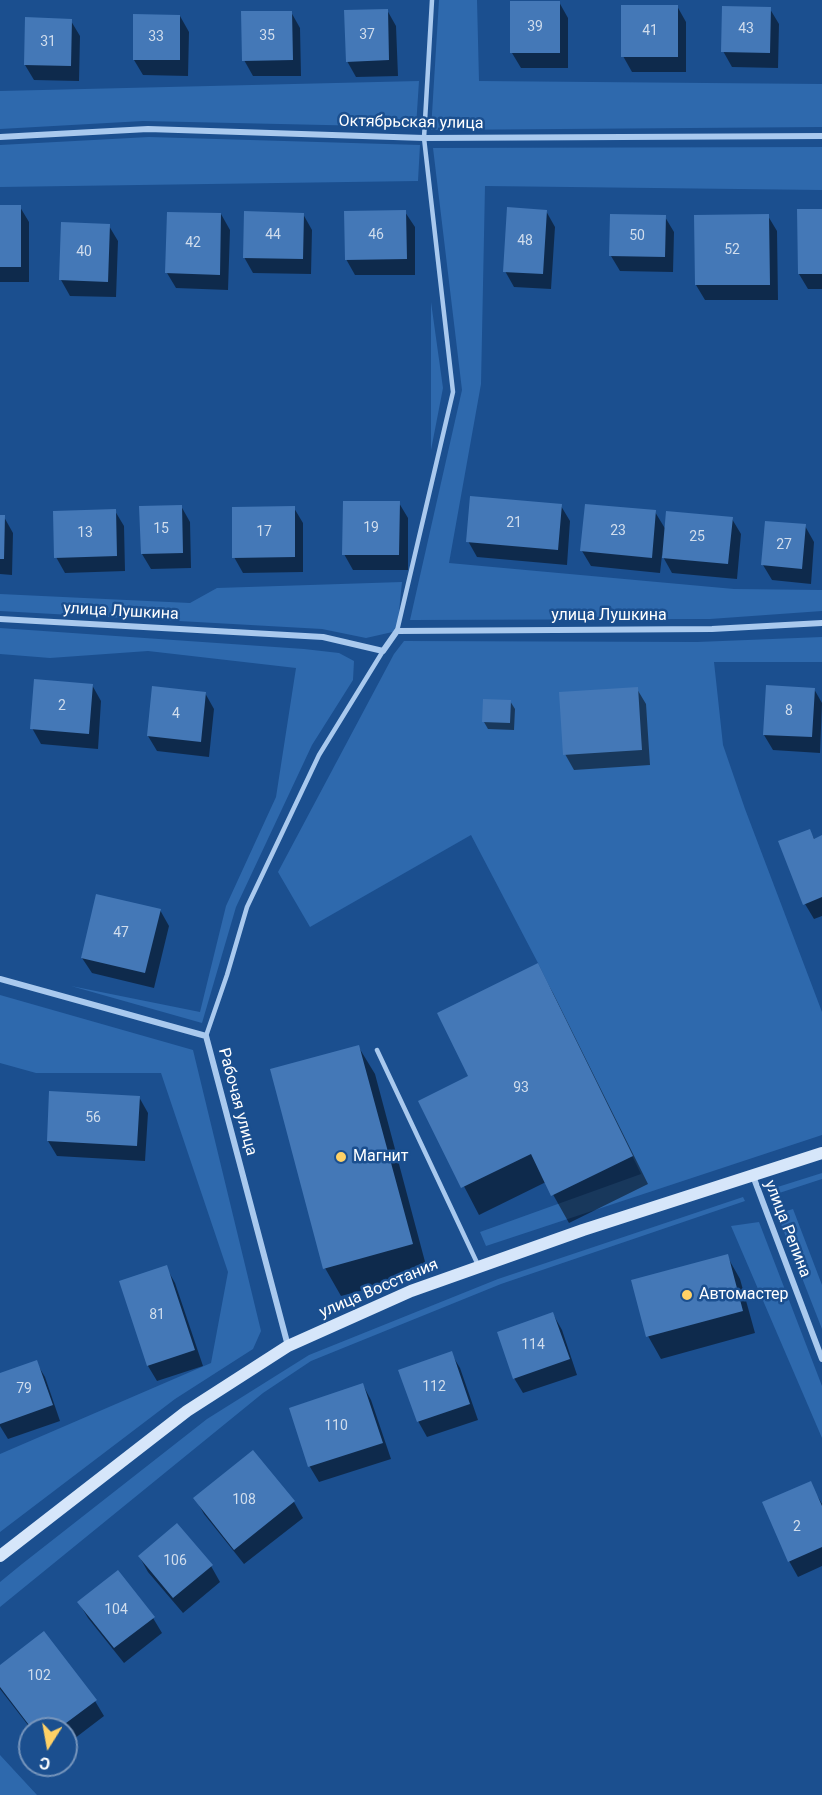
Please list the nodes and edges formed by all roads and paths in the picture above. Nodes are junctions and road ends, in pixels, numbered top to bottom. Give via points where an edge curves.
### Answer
1 (432, 0) edge
2 (822, 136) edge
3 (0, 137) edge
4 (424, 138) junction
5 (0, 619) edge
6 (822, 623) edge
7 (397, 631) junction
8 (383, 651) junction
9 (0, 979) edge
10 (206, 1036) junction
11 (377, 1050) dead end
12 (822, 1153) edge
13 (753, 1175) junction
14 (478, 1267) junction
15 (288, 1346) junction
16 (822, 1359) edge
17 (6, 1549) edge
18 (0, 1556) edge

1 - 4 lane
2 - 4 street, Октябрьская улица
3 - 4 street, Октябрьская улица via 148,129
4 - 7 lane via 453,392
5 - 8 street, улица Лушкина via 323,637
6 - 7 street, улица Лушкина via 712,629
7 - 8 street
8 - 10 lane via 319,755 247,907
9 - 10 street, Рабочая улица
10 - 15 street, Рабочая улица
11 - 14 lane
12 - 13 main road, улица Восстания
13 - 14 main road, улица Восстания
13 - 16 street, улица Репина
14 - 15 main road, улица Восстания via 411,1291
15 - 17 main road, улица Восстания via 187,1411
17 - 18 main road, улица Восстания

